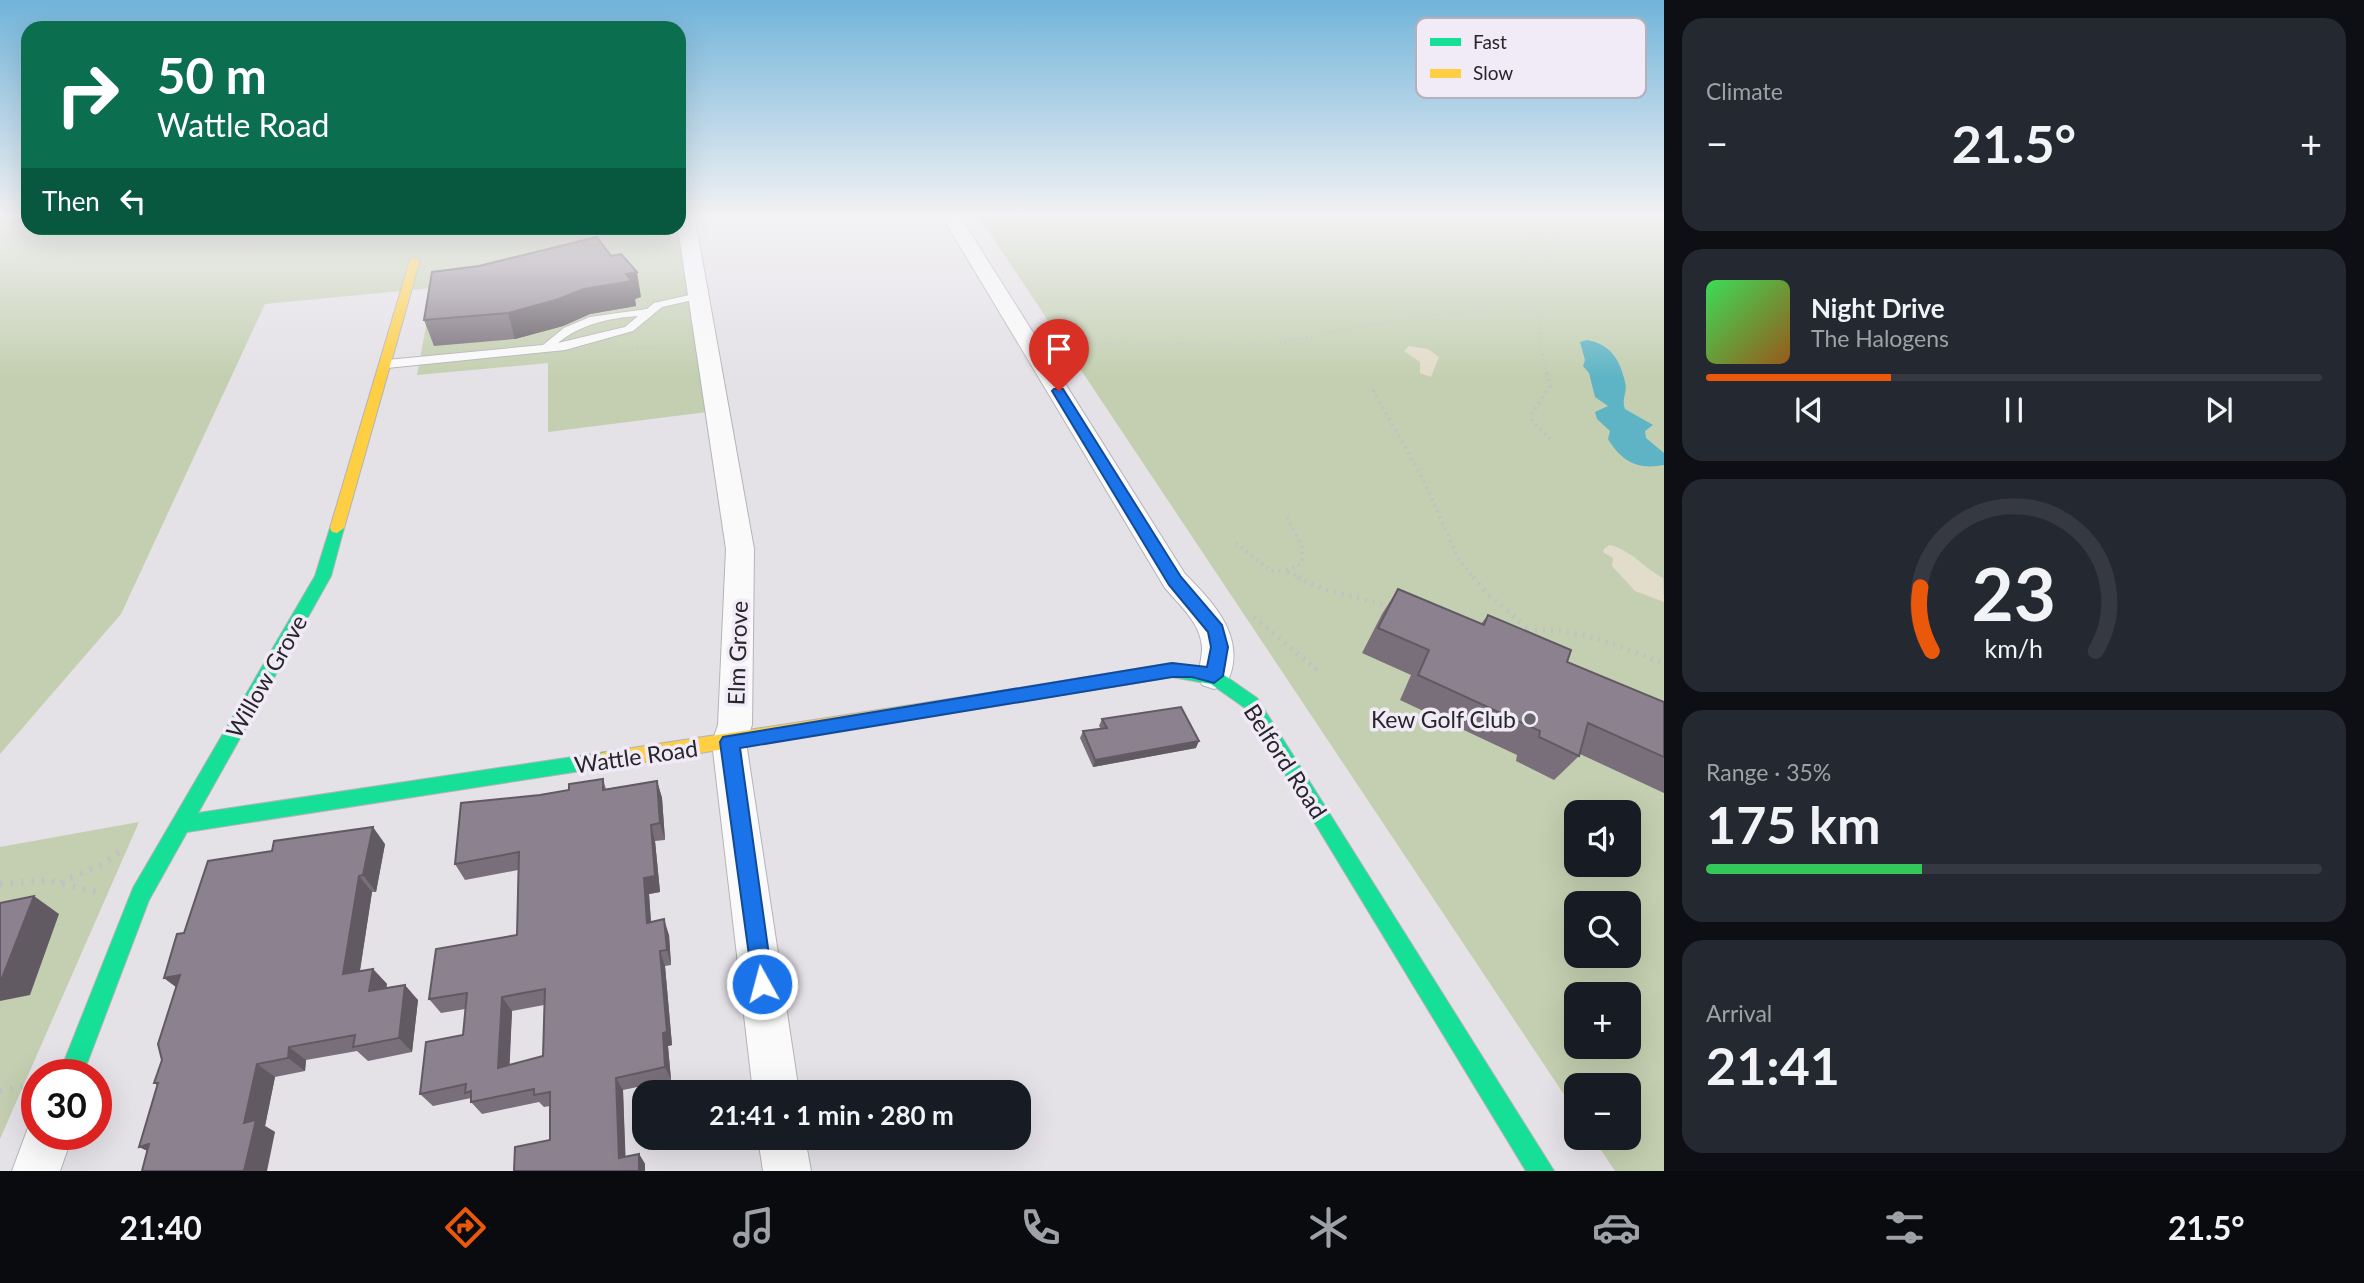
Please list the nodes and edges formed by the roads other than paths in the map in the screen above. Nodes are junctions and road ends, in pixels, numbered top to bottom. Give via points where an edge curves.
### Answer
1 (413, 269) edge
2 (694, 269) edge
3 (983, 269) edge
4 (698, 296) junction
5 (387, 364) junction
6 (1214, 676) junction
7 (729, 742) junction
8 (181, 824) junction
9 (77, 1059) edge
10 (774, 1080) edge
11 (43, 1150) edge
12 (784, 1150) edge
13 (36, 1171) edge
14 (787, 1171) edge
15 (1541, 1171) edge

1 - 5 street, Willow Grove
2 - 4 street, Elm Grove
3 - 6 street via 1175,581 1216,630 1220,647
4 - 5 lane via 658,305 629,329 546,348
4 - 7 street, Elm Grove via 740,549 735,725
5 - 8 street, Willow Grove via 324,576
6 - 7 street, Wattle Road via 1172,670
6 - 15 street, Belford Road via 1236,687 1251,703
7 - 8 street, Wattle Road
7 - 10 street, Elm Grove
8 - 9 street, Willow Grove via 140,895
11 - 13 street
12 - 14 street

